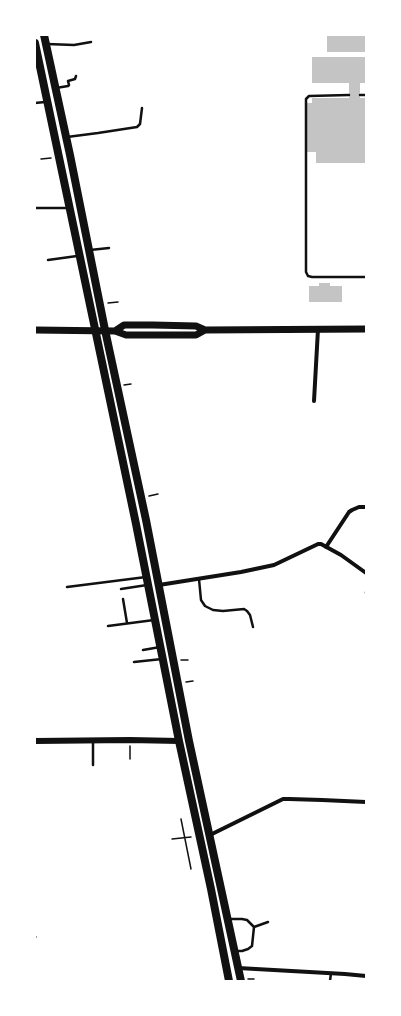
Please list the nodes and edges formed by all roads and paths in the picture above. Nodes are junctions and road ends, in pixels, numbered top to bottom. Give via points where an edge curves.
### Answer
1 (44, 35) edge
2 (91, 42) dead end
3 (35, 43) edge
4 (46, 44) junction
5 (76, 76) dead end
6 (56, 88) junction
7 (349, 95) dead end
8 (360, 95) dead end
9 (366, 95) edge
10 (48, 102) junction
11 (35, 103) edge
12 (142, 108) dead end
13 (66, 137) junction
14 (59, 158) junction
15 (41, 159) dead end
16 (35, 208) edge
17 (70, 208) junction
18 (108, 248) dead end
19 (89, 250) junction
20 (80, 255) junction
21 (48, 260) dead end
22 (366, 277) edge
23 (118, 302) dead end
24 (100, 303) junction
25 (318, 329) junction
26 (366, 329) edge
27 (35, 330) edge
28 (95, 330) junction
29 (105, 330) junction
30 (314, 401) dead end
31 (366, 507) edge
32 (326, 547) junction
33 (366, 574) edge
34 (199, 579) junction
35 (147, 581) junction
36 (159, 585) junction
37 (67, 587) dead end
38 (121, 589) dead end
39 (123, 598) dead end
40 (154, 620) junction
41 (127, 623) junction
42 (108, 626) dead end
43 (253, 627) dead end
44 (160, 647) junction
45 (143, 650) dead end
46 (162, 658) junction
47 (134, 662) dead end
48 (130, 740) junction
49 (35, 741) edge
50 (93, 741) junction
51 (179, 741) junction
52 (130, 759) dead end
53 (93, 765) dead end
54 (366, 802) edge
55 (181, 819) dead end
56 (210, 835) junction
57 (199, 836) junction
58 (185, 837) junction
59 (172, 839) dead end
60 (191, 869) dead end
61 (227, 919) junction
62 (268, 922) dead end
63 (254, 928) junction
64 (235, 952) junction
65 (238, 968) junction
66 (331, 973) junction
67 (366, 976) edge
68 (230, 981) edge
69 (240, 981) edge
70 (330, 981) edge

1 - 4 highway
2 - 4 lane via 74,46
3 - 10 highway
4 - 6 highway
5 - 6 lane via 75,79 68,81 68,86
6 - 13 highway
7 - 22 lane via 309,96 306,99 306,272 312,277
8 - 9 lane
10 - 11 lane
10 - 14 highway
12 - 13 lane via 140,124 136,127
13 - 19 highway
14 - 15 path
14 - 17 highway
16 - 17 lane
17 - 20 highway
18 - 19 lane
19 - 24 highway
20 - 21 lane
20 - 28 highway
23 - 24 path
24 - 29 highway
25 - 26 main road
25 - 29 main road via 205,330 196,326 124,325 115,330
25 - 30 street
27 - 28 main road
28 - 29 main road
28 - 35 highway
29 - 36 highway
31 - 32 street via 349,512
32 - 33 street via 346,558
32 - 34 street via 316,544 274,566
34 - 36 street
34 - 43 lane via 201,600 205,606 223,611 244,609 250,615
35 - 37 lane
35 - 38 lane
35 - 40 highway
36 - 56 highway
39 - 41 lane
40 - 41 lane
40 - 44 highway
41 - 42 lane
44 - 45 lane
44 - 46 highway
46 - 47 lane
46 - 51 highway
48 - 50 street
48 - 51 street
48 - 52 path
49 - 50 street
50 - 53 lane
51 - 57 highway
54 - 56 street via 288,798
55 - 58 path
56 - 61 highway
57 - 58 path
57 - 68 highway
58 - 59 path
58 - 60 path
61 - 63 lane via 247,920
61 - 64 highway
62 - 63 lane
63 - 64 lane via 252,946
64 - 65 highway
65 - 66 street
65 - 69 highway
66 - 67 street
66 - 70 lane

